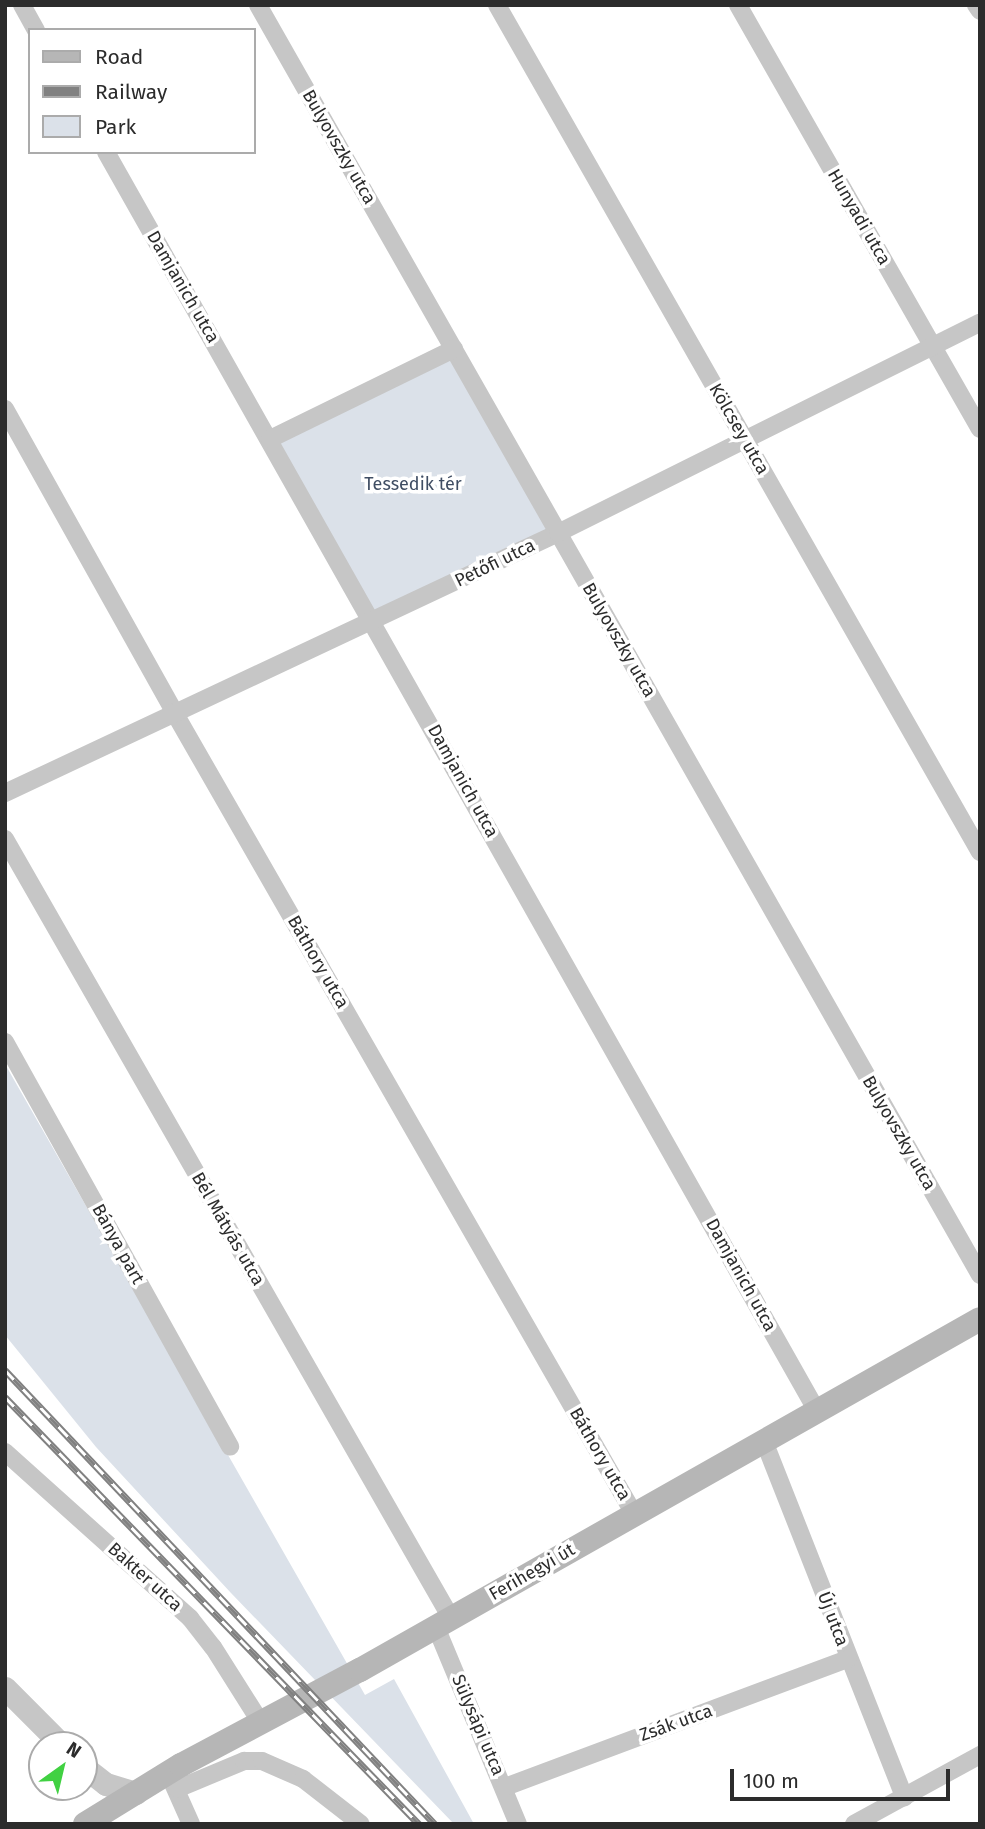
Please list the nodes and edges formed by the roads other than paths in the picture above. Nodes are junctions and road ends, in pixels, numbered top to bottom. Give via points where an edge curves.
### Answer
1 (22, 5) edge
2 (258, 5) edge
3 (497, 5) edge
4 (738, 5) edge
5 (976, 5) edge
6 (980, 11) edge
7 (35, 28) edge
8 (107, 154) edge
9 (980, 323) edge
10 (932, 344) junction
11 (454, 349) junction
12 (5, 409) edge
13 (980, 429) edge
14 (270, 439) junction
15 (745, 439) junction
16 (558, 533) junction
17 (373, 622) junction
18 (174, 712) junction
19 (5, 793) edge
20 (5, 839) edge
21 (980, 852) edge
22 (5, 1042) edge
23 (980, 1275) edge
24 (980, 1319) edge
25 (817, 1411) junction
26 (764, 1441) junction
27 (230, 1447) dead end
28 (5, 1452) edge
29 (634, 1514) junction
30 (444, 1623) junction
31 (848, 1659) junction
32 (5, 1688) edge
33 (261, 1723) junction
34 (48, 1731) edge
35 (980, 1755) edge
36 (98, 1778) edge
37 (173, 1781) junction
38 (505, 1787) junction
39 (136, 1793) junction
40 (904, 1797) junction
41 (85, 1824) edge
42 (191, 1824) edge
43 (360, 1824) edge
44 (518, 1824) edge
45 (854, 1824) edge

1 - 7 street
2 - 11 street, Bulyovszky utca
3 - 15 street, Kölcsey utca
4 - 10 street, Hunyadi utca
5 - 6 street
8 - 14 street, Damjanich utca
9 - 10 street, Petőfi utca
10 - 13 street, Hunyadi utca
10 - 15 street, Petőfi utca
11 - 14 street
11 - 16 street, Bulyovszky utca
12 - 18 street, Báthory utca
14 - 17 street, Damjanich utca
15 - 16 street, Petőfi utca
15 - 21 street, Kölcsey utca
16 - 17 street, Petőfi utca
16 - 23 street, Bulyovszky utca
17 - 18 street, Petőfi utca
17 - 25 street, Damjanich utca
18 - 19 street, Petőfi utca
18 - 29 street, Báthory utca
20 - 30 street, Bél Mátyás utca
22 - 27 street, Bánya part
24 - 25 main road, Ferihegyi út
25 - 26 main road, Ferihegyi út
26 - 29 main road, Ferihegyi út
26 - 31 street, Új utca
28 - 33 street, Bakter utca via 190,1618
29 - 30 main road, Ferihegyi út
30 - 33 main road, Ferihegyi út
30 - 38 street, Sülysápi utca
31 - 38 street, Zsák utca
31 - 40 street, Új utca
32 - 34 street
33 - 37 main road, Ferihegyi út
35 - 40 street
36 - 39 street
37 - 39 main road, Ferihegyi út
37 - 42 street
37 - 43 street via 244,1760 262,1761 303,1779
38 - 44 street, Sülysápi utca
39 - 41 main road, Ferihegyi út
40 - 45 street

